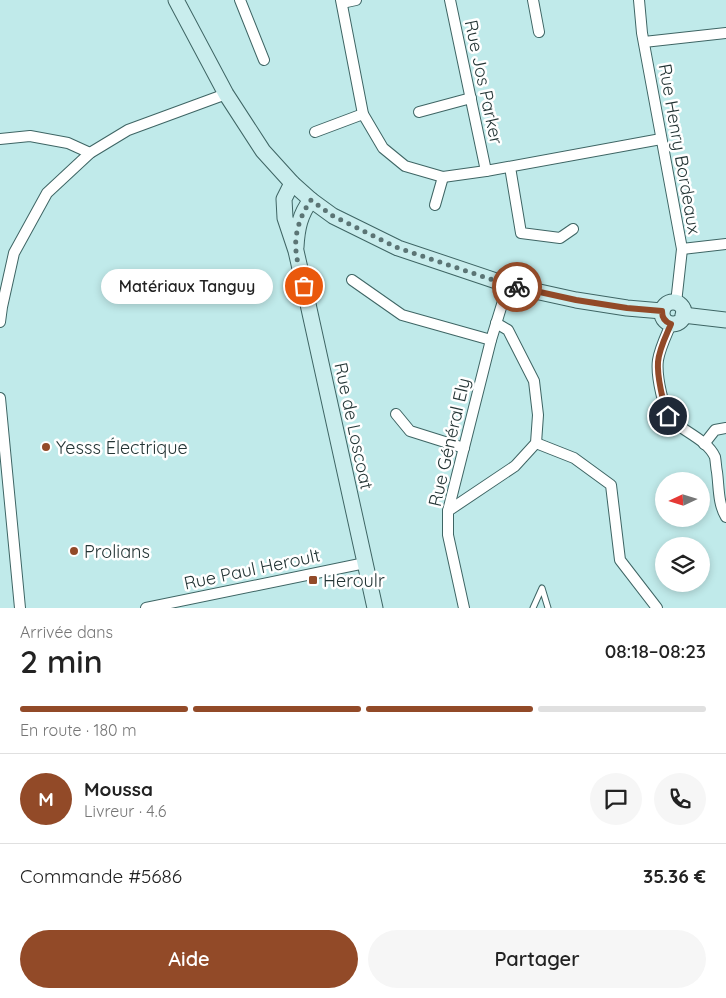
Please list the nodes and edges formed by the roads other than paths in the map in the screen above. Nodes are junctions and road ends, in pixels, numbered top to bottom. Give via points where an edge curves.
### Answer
1 (176, 0) edge
2 (240, 0) edge
3 (356, 0) edge
4 (450, 0) edge
5 (533, 0) edge
6 (639, 0) edge
7 (341, 2) edge
8 (539, 32) dead end
9 (726, 33) edge
10 (644, 42) junction
11 (264, 60) dead end
12 (226, 94) junction
13 (471, 98) junction
14 (419, 112) dead end
15 (363, 114) junction
16 (315, 132) dead end
17 (0, 139) edge
18 (661, 139) junction
19 (90, 153) junction
20 (510, 167) junction
21 (486, 171) junction
22 (443, 177) junction
23 (292, 182) junction
24 (311, 200) junction
25 (435, 205) dead end
26 (573, 230) dead end
27 (726, 244) edge
28 (682, 249) junction
29 (296, 251) junction
30 (352, 280) dead end
31 (508, 285) junction
32 (680, 309) junction
33 (662, 311) junction
34 (726, 320) edge
35 (0, 322) edge
36 (496, 323) junction
37 (671, 324) junction
38 (491, 340) junction
39 (0, 398) edge
40 (396, 414) dead end
41 (726, 428) edge
42 (536, 443) junction
43 (704, 444) junction
44 (464, 448) junction
45 (448, 511) junction
46 (726, 517) edge
47 (365, 563) junction
48 (20, 608) edge
49 (146, 608) edge
50 (375, 608) edge
51 (464, 608) edge
52 (533, 608) edge
53 (548, 608) edge
54 (657, 608) edge

1 - 12 main road
2 - 11 street
3 - 7 street
4 - 13 street, Rue Jos Parker
5 - 8 street
6 - 10 street, Rue Henry Bordeaux
7 - 15 street
9 - 10 street
10 - 18 street, Rue Henry Bordeaux
12 - 19 street via 128,130
12 - 23 main road via 263,151
13 - 14 street
13 - 21 street, Rue Jos Parker
15 - 16 street
15 - 22 street via 383,148 406,166
17 - 19 street via 30,136 68,143
18 - 20 street
18 - 28 street, Rue Henry Bordeaux
19 - 35 street via 47,193 14,253
20 - 21 street
20 - 26 street via 521,233 560,238
21 - 22 street
22 - 25 street
23 - 24 main road
23 - 29 main road, Rue de Loscoat via 284,199 285,218
24 - 29 main road, Rue de Loscoat via 302,214
24 - 31 main road via 333,216 398,248
27 - 28 street
28 - 32 street, Rue Henry Bordeaux
29 - 47 main road, Rue de Loscoat
30 - 38 street via 402,315
31 - 33 main road via 576,300
31 - 36 street, Rue Général Ely
32 - 33 main road via 669,303
32 - 34 main road
32 - 37 main road via 680,321
33 - 37 main road via 663,318
36 - 38 street, Rue Général Ely
36 - 42 street via 508,330 534,381 538,415
37 - 43 street via 658,361 665,409 674,422
38 - 44 street, Rue Général Ely
39 - 48 street
40 - 44 street via 410,431
41 - 43 street via 716,430
42 - 45 street via 515,466
42 - 54 street via 574,458 611,485 620,560
43 - 46 street via 715,458 721,509
44 - 45 street, Rue Général Ely
45 - 51 street, Rue Général Ely via 448,535
47 - 49 street, Rue Paul Heroult
47 - 50 main road, Rue de Loscoat
52 - 53 lane via 542,588

